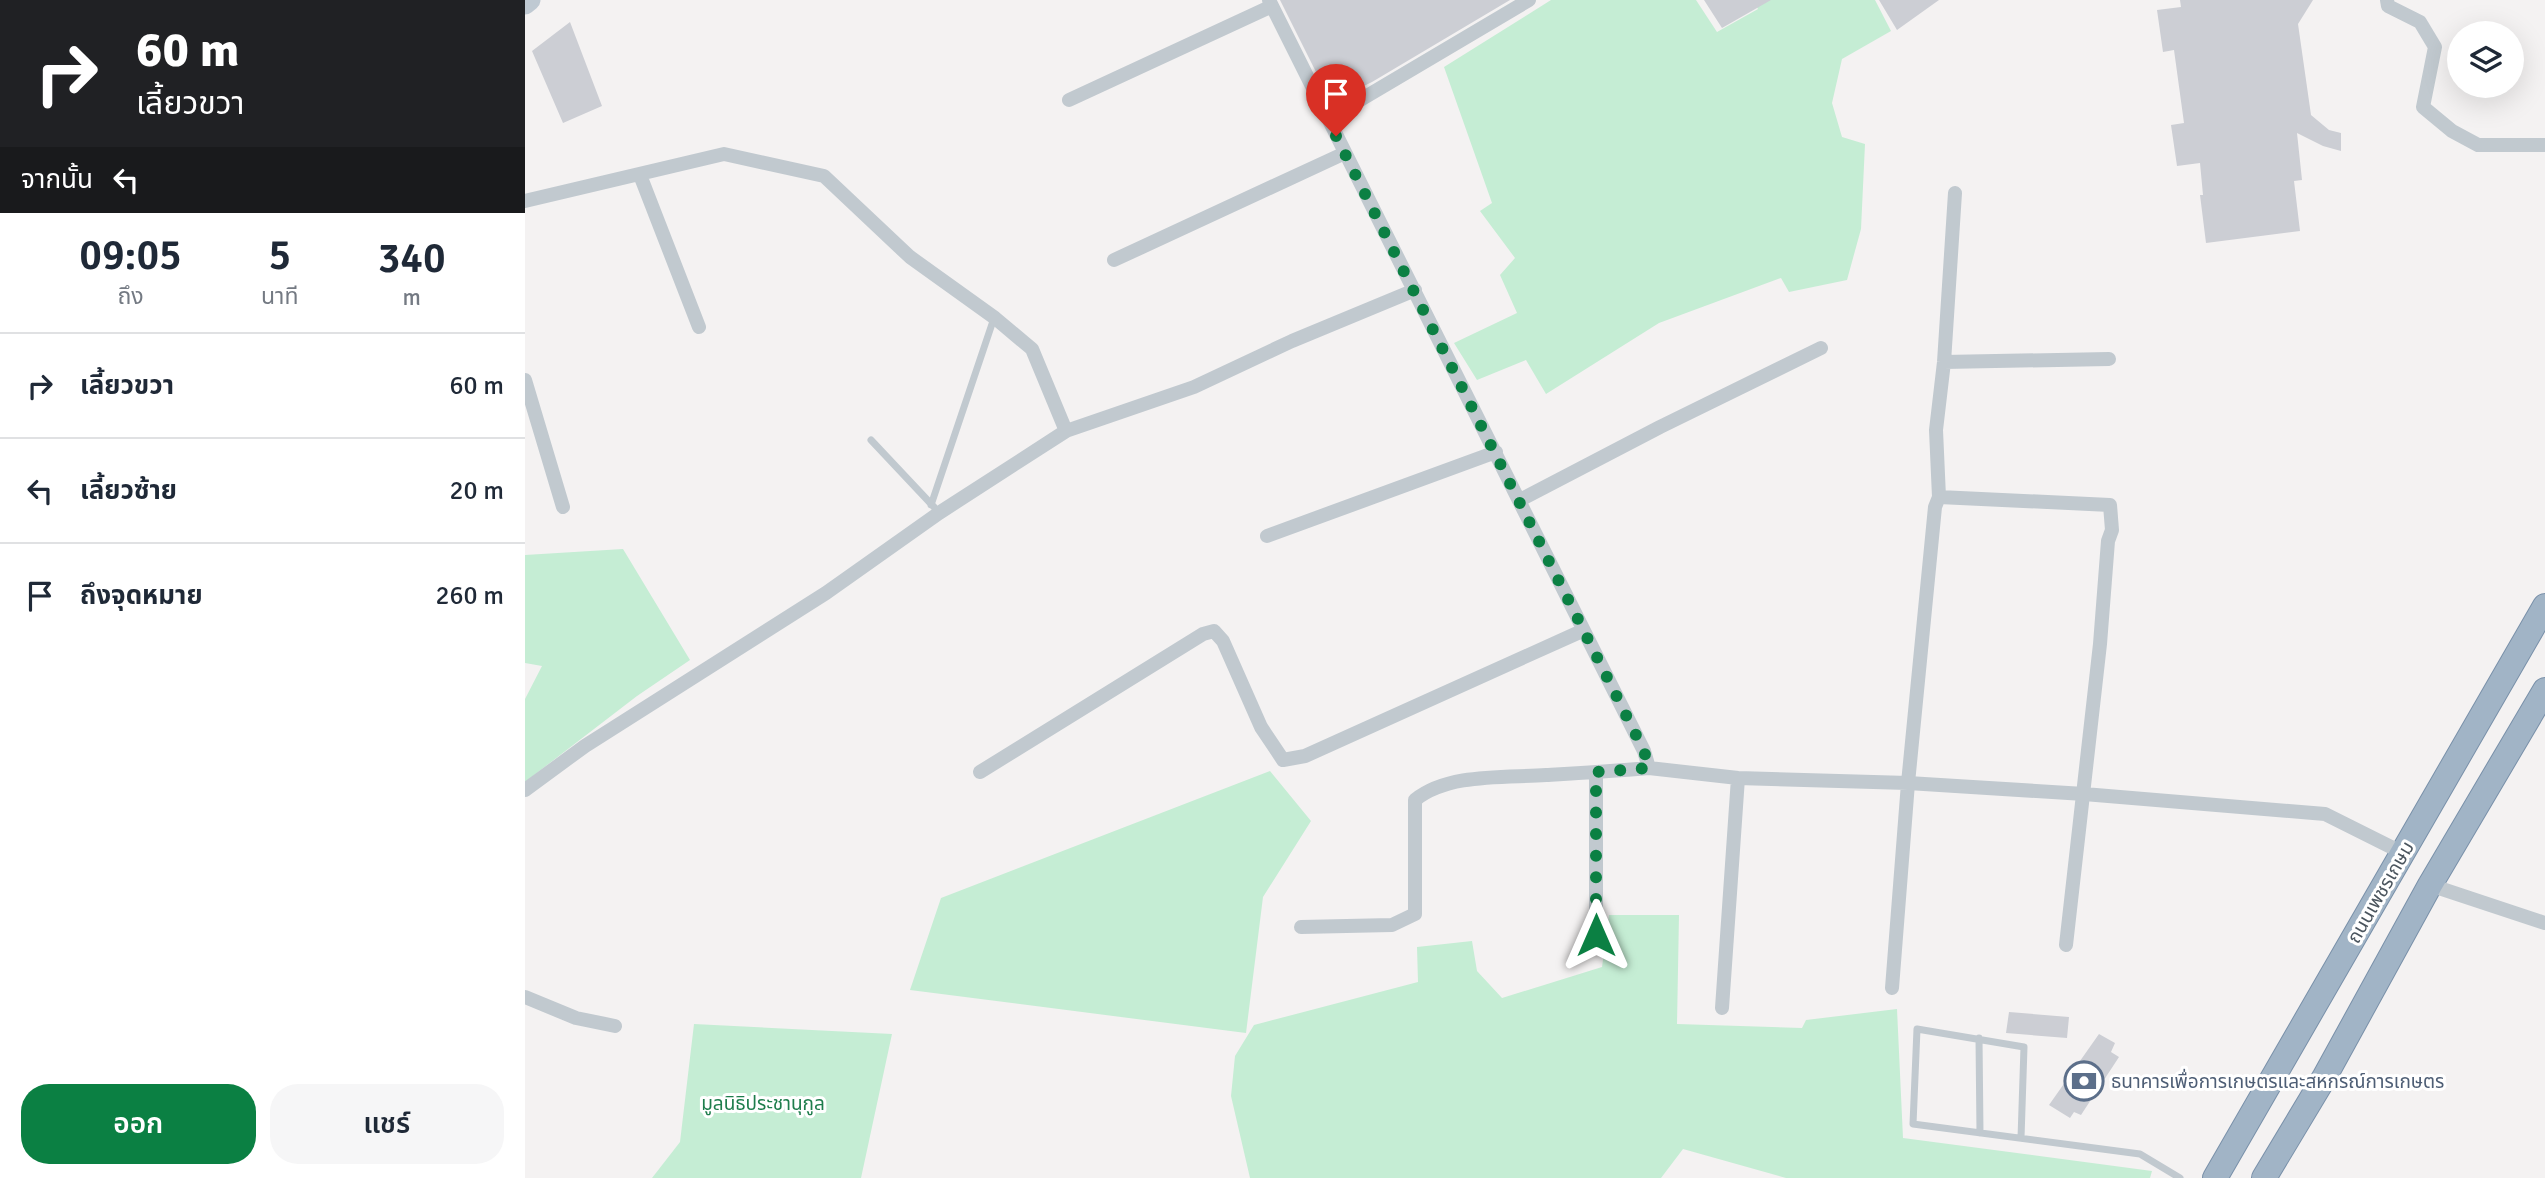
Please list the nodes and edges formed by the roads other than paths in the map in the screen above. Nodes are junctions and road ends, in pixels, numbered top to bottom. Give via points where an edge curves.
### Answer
1 (530, 0) edge
2 (1529, 0) edge
3 (2387, 0) edge
4 (1270, 3) edge
5 (525, 4) edge
6 (1069, 100) dead end
7 (1328, 119) junction
8 (2545, 145) edge
9 (1345, 153) junction
10 (640, 175) junction
11 (1955, 194) dead end
12 (525, 201) edge
13 (1114, 260) dead end
14 (1415, 290) junction
15 (995, 318) junction
16 (699, 327) dead end
17 (1821, 348) dead end
18 (2109, 359) dead end
19 (1944, 362) junction
20 (525, 380) edge
21 (1066, 431) junction
22 (871, 440) dead end
23 (1496, 452) junction
24 (1939, 497) junction
25 (1520, 500) junction
26 (563, 507) dead end
27 (935, 509) junction
28 (1268, 536) dead end
29 (2545, 606) edge
30 (1582, 631) junction
31 (2545, 690) edge
32 (1649, 768) junction
33 (980, 772) dead end
34 (1596, 772) junction
35 (1738, 778) junction
36 (1908, 783) junction
37 (525, 790) edge
38 (2084, 794) junction
39 (2403, 853) junction
40 (2430, 885) junction
41 (2545, 923) edge
42 (1301, 927) dead end
43 (1596, 935) dead end
44 (2066, 945) dead end
45 (1892, 988) dead end
46 (525, 997) edge
47 (1722, 1008) dead end
48 (615, 1026) dead end
49 (1979, 1038) junction
50 (1980, 1133) junction
51 (2021, 1138) junction
52 (2271, 1173) edge
53 (2181, 1178) edge
54 (2215, 1178) edge

1 - 5 main road
2 - 7 street
3 - 8 street via 2388,6 2420,22 2435,47 2423,107 2478,145
4 - 6 street
4 - 7 street
7 - 9 street
9 - 13 street
9 - 14 street
10 - 12 street
10 - 15 street via 724,153 824,176 910,257
10 - 16 street
11 - 19 street
14 - 21 street via 1194,387
14 - 23 street
15 - 21 street via 1033,349
15 - 27 lane
17 - 25 street
18 - 19 street
19 - 24 street via 1936,430
20 - 26 street
21 - 27 street
22 - 27 lane
23 - 25 street
23 - 28 street
24 - 36 street
24 - 38 street via 2110,505 2112,530
25 - 30 street
27 - 37 street via 826,593 585,746
29 - 39 highway, ถนนเพชรเกษม
30 - 32 street
30 - 33 street via 1305,756 1283,760 1261,727 1223,641 1214,631
31 - 40 highway, ถนนเพชรเกษม
32 - 34 street
32 - 35 street
34 - 42 street via 1476,780 1423,793 1415,800 1415,914 1391,925
34 - 43 street
35 - 36 street
35 - 47 street
36 - 38 street
36 - 45 street
38 - 39 street via 2325,814
38 - 44 street
39 - 54 highway, ถนนเพชรเกษม
40 - 41 street
40 - 52 highway, ถนนเพชรเกษม
46 - 48 street via 576,1018
49 - 50 lane
49 - 50 lane via 1917,1029 1913,1124
49 - 51 lane via 2024,1046
50 - 51 lane
51 - 53 lane via 2140,1154

